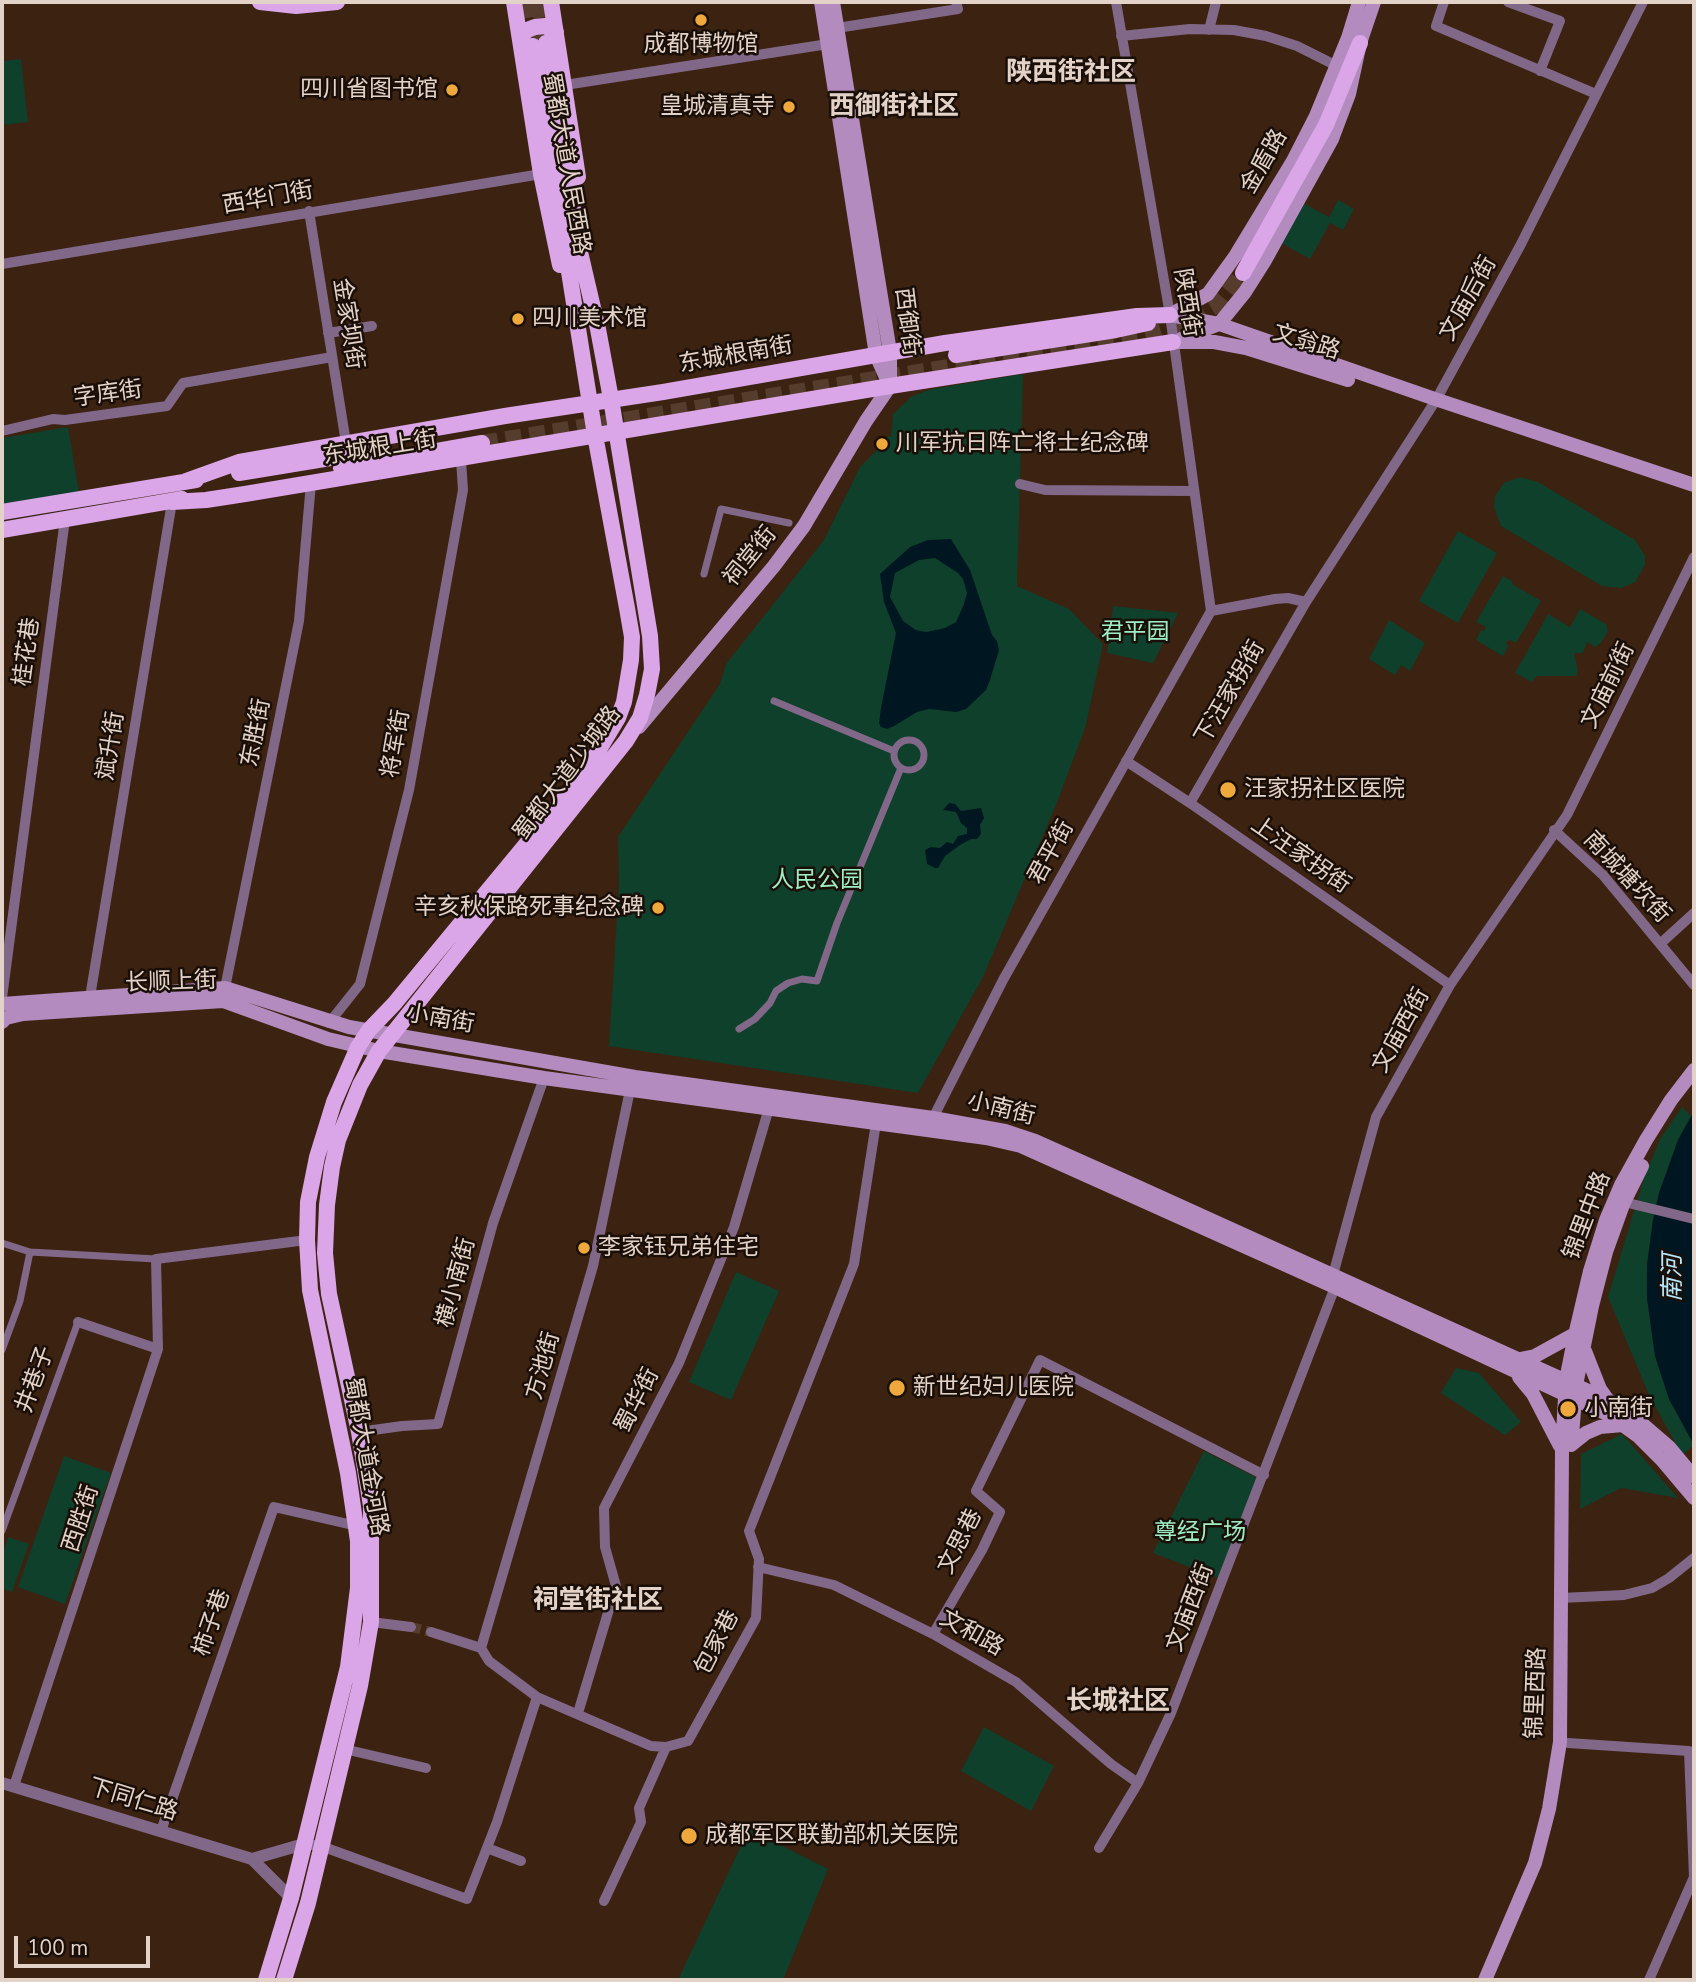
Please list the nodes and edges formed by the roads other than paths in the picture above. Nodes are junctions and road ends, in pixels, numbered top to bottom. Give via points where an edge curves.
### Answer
1 (337, 2) edge
2 (514, 2) edge
3 (551, 2) edge
4 (821, 2) edge
5 (833, 2) edge
6 (956, 2) edge
7 (1116, 2) edge
8 (1216, 2) edge
9 (1359, 2) edge
10 (1374, 2) edge
11 (1444, 2) edge
12 (1508, 2) edge
13 (1643, 2) edge
14 (269, 3) edge
15 (837, 28) junction
16 (1209, 30) junction
17 (1121, 36) junction
18 (539, 40) junction
19 (1360, 43) junction
20 (828, 44) junction
21 (1337, 66) junction
22 (1540, 71) junction
23 (565, 85) junction
24 (1596, 94) junction
25 (541, 174) junction
26 (309, 211) junction
27 (2, 264) edge
28 (1243, 273) tunnel mouth
29 (1170, 316) junction
30 (1219, 324) junction
31 (372, 326) dead end
32 (598, 328) junction
33 (578, 332) junction
34 (328, 333) junction
35 (1173, 342) junction
36 (883, 354) junction
37 (956, 355) dead end
38 (332, 357) junction
39 (890, 386) junction
40 (611, 399) junction
41 (590, 403) junction
42 (1433, 403) junction
43 (2, 430) edge
44 (616, 433) junction
45 (595, 435) junction
46 (346, 443) junction
47 (461, 460) junction
48 (186, 481) junction
49 (311, 483) junction
50 (1020, 484) dead end
51 (1694, 485) edge
52 (1194, 491) junction
53 (1694, 493) edge
54 (172, 502) junction
55 (2, 512) edge
56 (65, 519) junction
57 (789, 523) dead end
58 (2, 530) edge
59 (1694, 557) edge
60 (704, 574) dead end
61 (1306, 602) junction
62 (1211, 611) junction
63 (774, 701) dead end
64 (626, 741) junction
65 (894, 751) junction
66 (1126, 761) junction
67 (901, 768) junction
68 (1190, 803) junction
69 (1555, 830) junction
70 (1694, 913) edge
71 (1660, 944) junction
72 (1450, 985) junction
73 (1694, 985) edge
74 (225, 988) junction
75 (90, 997) junction
76 (2, 998) edge
77 (2, 1004) edge
78 (2, 1022) edge
79 (329, 1023) junction
80 (739, 1029) dead end
81 (369, 1030) junction
82 (391, 1035) junction
83 (358, 1047) junction
84 (379, 1051) junction
85 (1694, 1070) edge
86 (544, 1078) junction
87 (1694, 1086) edge
88 (630, 1090) junction
89 (769, 1108) junction
90 (933, 1118) junction
91 (876, 1123) junction
92 (1624, 1202) junction
93 (1694, 1219) edge
94 (307, 1240) junction
95 (2, 1243) edge
96 (30, 1252) junction
97 (156, 1259) junction
98 (1334, 1281) junction
99 (78, 1322) joint
100 (1575, 1334) junction
101 (1584, 1348) junction
102 (158, 1349) junction
103 (2, 1350) edge
104 (1518, 1366) junction
105 (1571, 1389) junction
106 (1608, 1400) junction
107 (1623, 1425) junction
108 (359, 1432) junction
109 (1566, 1448) junction
110 (1264, 1475) junction
111 (1694, 1477) edge
112 (1694, 1498) edge
113 (356, 1526) junction
114 (2, 1531) edge
115 (1694, 1558) edge
116 (758, 1567) junction
117 (1565, 1598) junction
118 (371, 1622) junction
119 (411, 1628) tunnel mouth
120 (431, 1632) tunnel mouth
121 (933, 1634) junction
122 (481, 1648) junction
123 (537, 1697) junction
124 (578, 1713) junction
125 (1568, 1743) junction
126 (666, 1747) junction
127 (344, 1749) junction
128 (426, 1768) dead end
129 (1138, 1783) junction
130 (8, 1784) edge
131 (161, 1831) junction
132 (304, 1844) junction
133 (321, 1846) junction
134 (487, 1848) junction
135 (1099, 1848) dead end
136 (252, 1859) junction
137 (521, 1861) dead end
138 (290, 1898) junction
139 (604, 1901) dead end
140 (308, 1903) junction
141 (266, 1980) edge
142 (284, 1980) edge
143 (1485, 1980) edge
144 (1493, 1980) edge
145 (1649, 1980) edge

1 - 14 main road
2 - 18 main road, 蜀都大道人民西路
3 - 18 main road, 蜀都大道人民西路
4 - 20 main road, 西御街
5 - 15 main road, 西御街
6 - 15 street via 958,9
7 - 17 street, 陕西街
8 - 16 street
9 - 21 main road, 金盾路
10 - 19 main road, 金盾路
11 - 22 street via 1436,26
12 - 22 street via 1560,21
13 - 24 street, 文庙后街
15 - 36 main road, 西御街
16 - 17 street
16 - 21 street via 1266,36
17 - 29 street, 陕西街
18 - 23 main road, 蜀都大道人民西路
18 - 25 main road, 蜀都大道人民西路
18 - 32 main road, 蜀都大道人民西路
18 - 33 main road, 蜀都大道人民西路
19 - 28 main road, 金盾路 via 1326,125
19 - 30 main road, 金盾路 via 1349,94 1332,139 1264,262
20 - 23 street
20 - 36 main road, 西御街
21 - 29 main road, 金盾路 via 1293,161 1236,255 1208,294
22 - 24 street
23 - 32 main road, 蜀都大道人民西路
24 - 42 street, 文庙后街 via 1520,246
25 - 26 street, 西华门街
25 - 33 main road, 蜀都大道人民西路
26 - 27 street, 西华门街
26 - 34 street, 金家坝街
29 - 30 main road, 文翁路
29 - 35 street, 陕西街
29 - 36 main road, 文翁路 via 1137,316
29 - 37 main road, 文翁路 via 1140,326
30 - 35 main road, 金盾路
30 - 42 main road, 文翁路
31 - 34 street
32 - 40 main road, 蜀都大道人民西路
33 - 41 main road, 蜀都大道人民西路
34 - 38 street, 金家坝街
35 - 39 main road, 文翁路
35 - 42 main road, 文翁路 via 1246,348
35 - 52 street, 陕西街
36 - 39 main road, 西御街
36 - 40 main road, 东城根南街
38 - 43 street, 字库街 via 183,383 167,406 53,419
38 - 46 street, 金家坝街
39 - 44 main road
39 - 64 main road, 祠堂街 via 804,526
40 - 41 main road, 东城根南街
40 - 44 main road, 蜀都大道人民西路
41 - 45 main road, 蜀都大道人民西路
41 - 46 main road, 东城根上街
42 - 51 main road, 文翁路
42 - 53 main road, 文翁路
42 - 61 street, 文庙后街
44 - 45 main road
44 - 64 main road, 蜀都大道少城路 via 651,658 647,695
45 - 47 main road, 东城根上街
45 - 81 main road, 蜀都大道少城路 via 632,637 621,710 585,773
46 - 48 main road, 东城根上街 via 239,463
47 - 49 main road, 东城根上街
47 - 79 street, 将军街 via 463,490 409,790 360,984
48 - 54 main road, 东城根上街 via 482,438 211,490
48 - 55 main road, 东城根上街
49 - 54 main road, 东城根上街
49 - 74 street, 东胜街 via 299,621
50 - 52 street via 1045,490
52 - 62 street, 陕西街
54 - 56 main road, 东城根上街
54 - 75 street, 斌升街
56 - 58 main road, 东城根上街
56 - 76 street, 桂花巷
57 - 60 street via 722,509
59 - 69 street, 文庙前街 via 1567,815
61 - 62 street via 1275,599
61 - 68 street, 下汪家拐街
62 - 66 street, 君平街
63 - 65 street
64 - 82 main road, 蜀都大道少城路
65 - 67 street
65 - 67 street via 904,740 921,747 919,765
66 - 68 street, 上汪家拐街
66 - 90 street, 君平街 via 1003,980
67 - 80 street via 817,981 802,979 788,984
68 - 72 street, 上汪家拐街
69 - 71 street, 南城塘坎街 via 1604,875
69 - 72 street, 文庙西街
70 - 71 street
71 - 73 street, 南城塘坎街
72 - 98 street, 文庙西街 via 1376,1117
74 - 75 main road, 长顺上街
74 - 79 main road, 长顺上街
75 - 77 main road, 长顺上街
78 - 83 main road, 长顺上街 via 23,1014 223,1001
79 - 81 main road, 长顺上街
81 - 82 main road, 小南街
81 - 83 main road, 蜀都大道金河路
82 - 84 main road, 蜀都大道少城路
82 - 90 main road, 小南街 via 635,1077
83 - 84 main road, 长顺上街
83 - 94 main road, 蜀都大道金河路 via 317,1157 308,1202
84 - 86 main road, 小南街
84 - 108 main road, 蜀都大道金河路 via 338,1140 326,1225 330,1294
85 - 100 main road, 锦里中路 via 1621,1185 1606,1220
86 - 88 main road, 小南街
86 - 108 street, 横小南街 via 493,1223 438,1424
87 - 92 main road, 锦里中路 via 1664,1127
88 - 89 main road, 小南街
88 - 122 street, 方池街 via 593,1266
89 - 91 main road, 小南街
89 - 124 street, 蜀华街 via 734,1227 679,1363 604,1508 605,1547 616,1586
90 - 98 main road, 小南街 via 1035,1141
91 - 98 main road, 小南街 via 1021,1146
91 - 116 street, 包家巷 via 855,1264 749,1531
92 - 93 street
92 - 101 main road, 锦里中路 via 1606,1252
94 - 97 street
94 - 113 main road, 蜀都大道金河路 via 310,1290
95 - 96 street
96 - 97 street
96 - 103 street via 20,1301
97 - 102 street, 西胜街
98 - 104 main road, 小南街
98 - 110 street, 文庙西街
99 - 102 street, 井巷子
99 - 114 street, 井巷子
100 - 104 main road
100 - 105 main road, 锦里中路
101 - 105 main road, 锦里中路
101 - 106 main road
102 - 130 street, 西胜街
104 - 105 main road, 小南街
104 - 109 main road
105 - 106 main road
105 - 107 main road
105 - 109 main road, 锦里西路
106 - 111 main road via 1669,1447
107 - 109 main road via 1600,1427
107 - 112 main road via 1662,1460
108 - 118 main road, 蜀都大道金河路 via 371,1506
109 - 117 main road, 锦里西路
110 - 121 street, 文思巷 via 1040,1360 976,1491 1000,1512
110 - 129 street, 文庙西街 via 1171,1713
113 - 131 street, 柿子巷 via 274,1507
113 - 132 main road, 蜀都大道金河路 via 355,1626
115 - 117 street via 1652,1588 1624,1595
116 - 121 street, 文和路 via 834,1585
116 - 126 street, 包家巷 via 756,1618 688,1741
117 - 125 main road, 锦里西路
117 - 143 main road, 锦里西路 via 1560,1742 1549,1809 1531,1874
118 - 119 street
118 - 127 main road, 蜀都大道金河路
120 - 122 street
121 - 129 street, 文和路 via 1016,1682
122 - 123 street via 489,1661
123 - 124 street
123 - 134 street
124 - 126 street via 651,1746
125 - 144 main road, 锦里西路 via 1536,1880
125 - 145 street via 1689,1751 1694,1877
126 - 139 street via 639,1808 641,1822
127 - 128 street
127 - 133 main road, 蜀都大道金河路
129 - 135 street, 文庙西街
130 - 131 street, 下同仁路
131 - 136 street, 下同仁路
132 - 133 street
132 - 136 street
132 - 138 main road, 蜀都大道金河路
132 - 140 main road
133 - 134 street via 467,1899
133 - 140 main road, 蜀都大道金河路
134 - 137 street
136 - 138 street, 下同仁路
138 - 141 main road, 蜀都大道金河路
140 - 142 main road, 蜀都大道金河路

